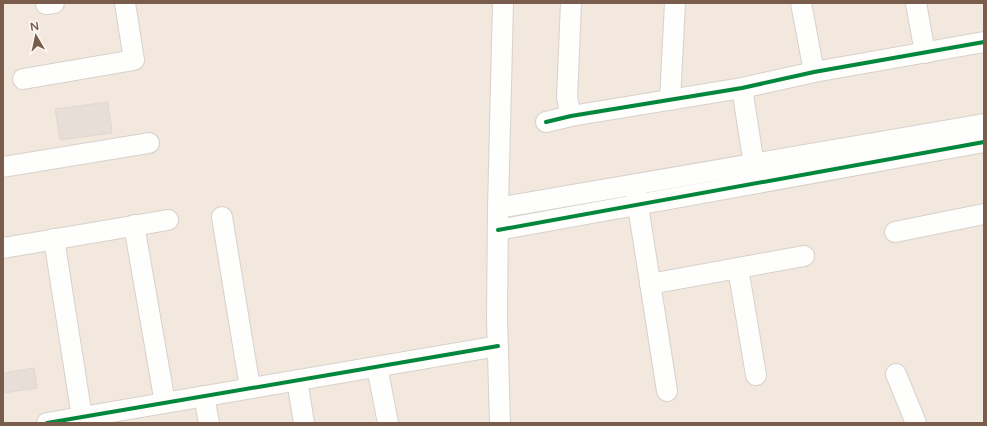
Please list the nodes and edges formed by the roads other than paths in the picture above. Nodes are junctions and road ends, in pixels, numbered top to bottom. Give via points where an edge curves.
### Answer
1 (125, 3) edge
2 (503, 3) edge
3 (571, 3) edge
4 (675, 3) edge
5 (801, 3) edge
6 (916, 3) edge
7 (984, 42) edge
8 (925, 53) junction
9 (814, 72) junction
10 (23, 79) dead end
11 (742, 88) junction
12 (670, 100) junction
13 (571, 116) junction
14 (546, 122) dead end
15 (984, 124) edge
16 (984, 142) edge
17 (149, 143) dead end
18 (3, 167) edge
19 (755, 174) junction
20 (634, 185) junction
21 (638, 206) junction
22 (498, 208) junction
23 (984, 214) edge
24 (222, 216) dead end
25 (168, 220) dead end
26 (134, 226) junction
27 (498, 230) junction
28 (895, 232) dead end
29 (54, 239) junction
30 (3, 248) edge
31 (804, 256) dead end
32 (738, 268) junction
33 (650, 284) junction
34 (498, 346) junction
35 (377, 367) junction
36 (896, 374) dead end
37 (756, 375) dead end
38 (297, 380) junction
39 (250, 388) junction
40 (667, 391) dead end
41 (204, 396) junction
42 (165, 403) junction
43 (82, 417) junction
44 (47, 423) edge
45 (209, 423) edge
46 (304, 423) edge
47 (388, 423) edge
48 (500, 423) edge
49 (916, 423) edge

1 - 10 street via 134,60
2 - 22 street
3 - 13 street via 567,98
4 - 12 street
5 - 9 street
6 - 8 street
7 - 8 street
8 - 9 street
9 - 11 street
11 - 12 street
11 - 19 street
12 - 13 street
13 - 14 street
15 - 19 street
16 - 19 street
17 - 18 street
19 - 20 street
19 - 21 street
20 - 21 street
20 - 22 street
21 - 27 street
21 - 33 street
22 - 27 street
23 - 28 street
24 - 39 street
25 - 26 street
26 - 29 street
26 - 42 street
27 - 34 street
29 - 30 street
29 - 43 street
31 - 32 street
32 - 33 street
32 - 37 street
33 - 40 street
34 - 35 street
34 - 48 street
35 - 38 street
35 - 47 street
36 - 49 street
38 - 39 street
38 - 46 street
39 - 41 street
41 - 42 street
41 - 45 street
42 - 43 street
43 - 44 street

